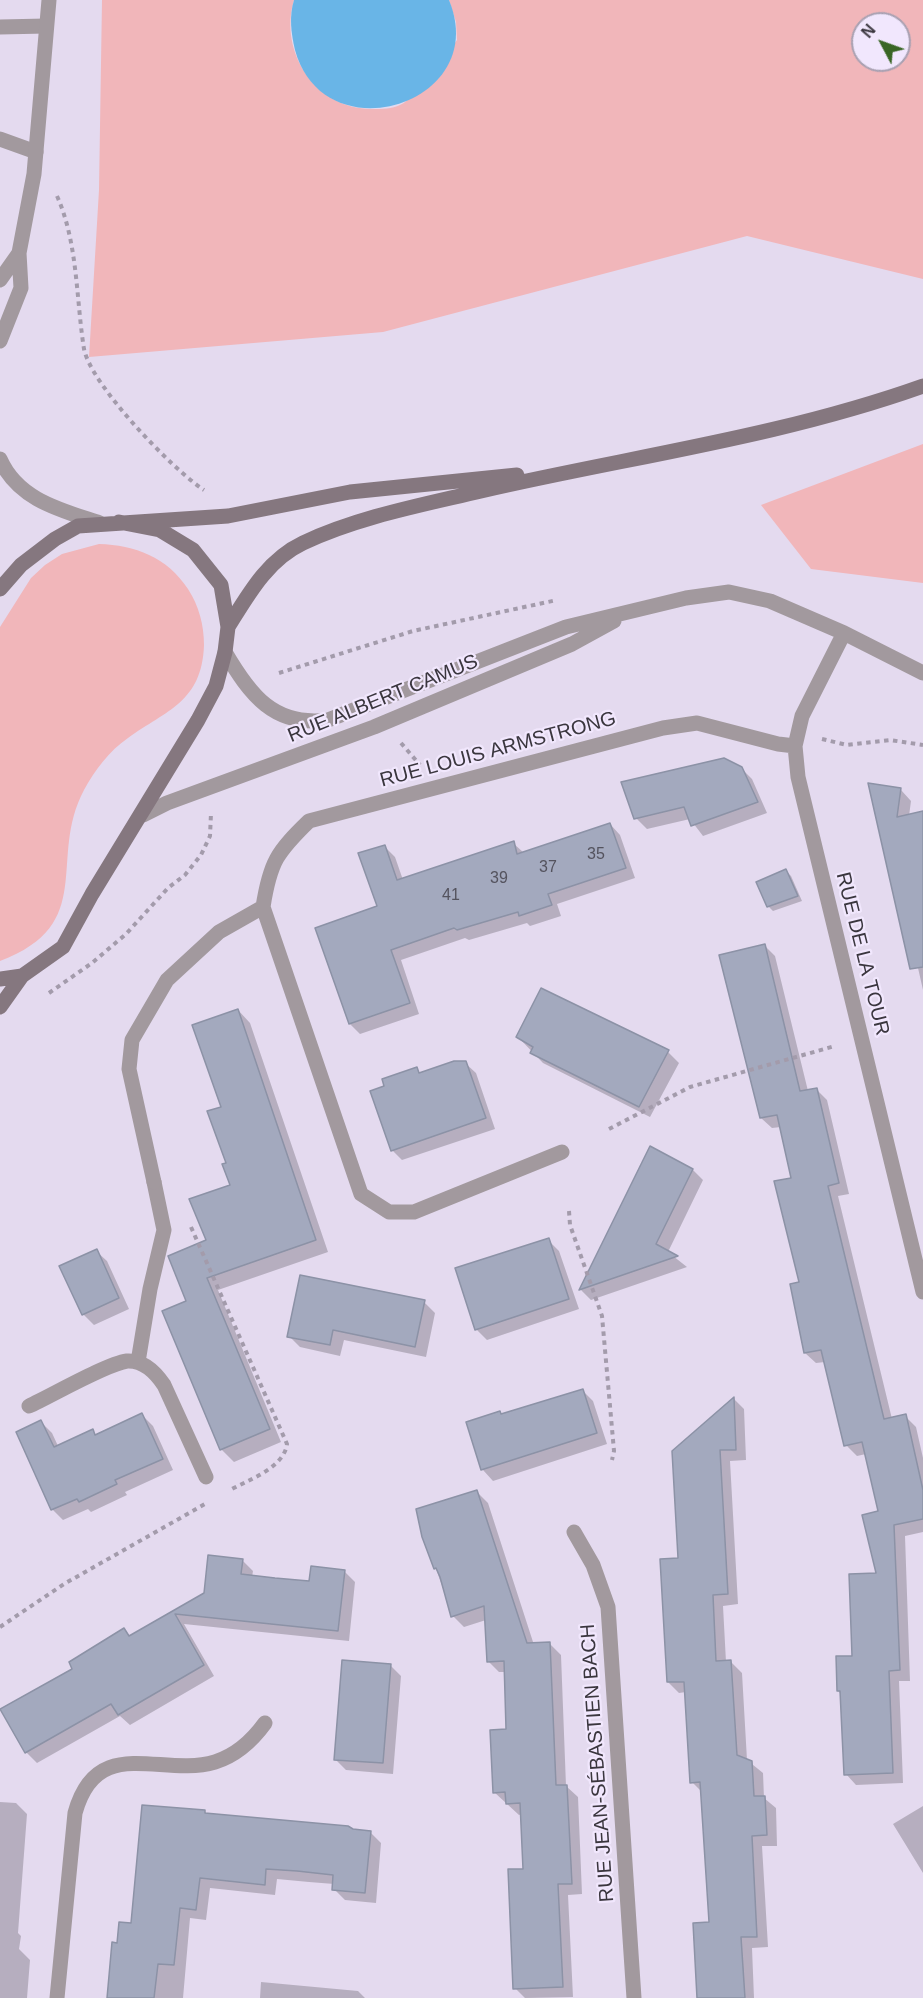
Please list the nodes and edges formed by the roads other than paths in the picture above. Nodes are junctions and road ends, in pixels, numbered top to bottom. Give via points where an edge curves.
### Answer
1 (49, 0) edge
2 (46, 26) junction
3 (0, 27) edge
4 (0, 139) edge
5 (36, 152) junction
6 (19, 254) junction
7 (0, 280) edge
8 (0, 340) edge
9 (923, 386) edge
10 (0, 459) edge
11 (579, 468) junction
12 (119, 522) junction
13 (100, 523) junction
14 (0, 588) edge
15 (633, 611) junction
16 (228, 627) junction
17 (844, 633) junction
18 (225, 652) junction
19 (923, 673) edge
20 (797, 740) junction
21 (143, 815) junction
22 (263, 907) junction
23 (22, 976) junction
24 (0, 979) edge
25 (0, 1007) edge
26 (562, 1152) dead end
27 (923, 1292) edge
28 (138, 1362) junction
29 (29, 1406) dead end
30 (206, 1477) dead end
31 (574, 1533) dead end
32 (265, 1724) dead end
33 (57, 1998) edge
34 (634, 1998) edge

1 - 2 street
2 - 3 street
2 - 5 street
4 - 5 street
5 - 6 street
6 - 7 street
6 - 8 street via 21,288
9 - 11 main road via 810,420
10 - 13 street via 27,494
11 - 12 main road via 350,492 228,516
11 - 16 main road via 391,512 301,544 267,569
12 - 13 main road
12 - 16 main road via 160,530 193,550 221,585
13 - 14 main road via 78,526 55,539 21,565
15 - 17 street, RUE ALBERT CAMUS via 729,592 770,601
15 - 18 street, RUE ALBERT CAMUS via 566,627 328,720 311,722 286,716 263,704 241,679
15 - 21 street, RUE ALBERT CAMUS via 572,644 374,728
16 - 18 main road
17 - 19 street, RUE ALBERT CAMUS
17 - 20 street, RUE DE LA TOUR via 802,717
18 - 21 main road via 216,686
20 - 22 street, RUE LOUIS ARMSTRONG via 778,744 697,723 674,726 309,821 281,848 267,879
20 - 27 street, RUE DE LA TOUR via 798,777 811,837
21 - 23 main road via 63,947
22 - 26 street, RUE LOUIS ARMSTRONG via 361,1194 389,1212 414,1212
22 - 28 street via 219,932 167,980 132,1040 129,1069 164,1230
23 - 24 main road
23 - 25 main road
28 - 29 street via 112,1366
28 - 30 street via 158,1375 164,1385
31 - 34 street, RUE JEAN-SÉBASTIEN BACH via 593,1565 608,1607
32 - 33 street via 243,1748 213,1763 122,1763 95,1776 85,1787 75,1813

